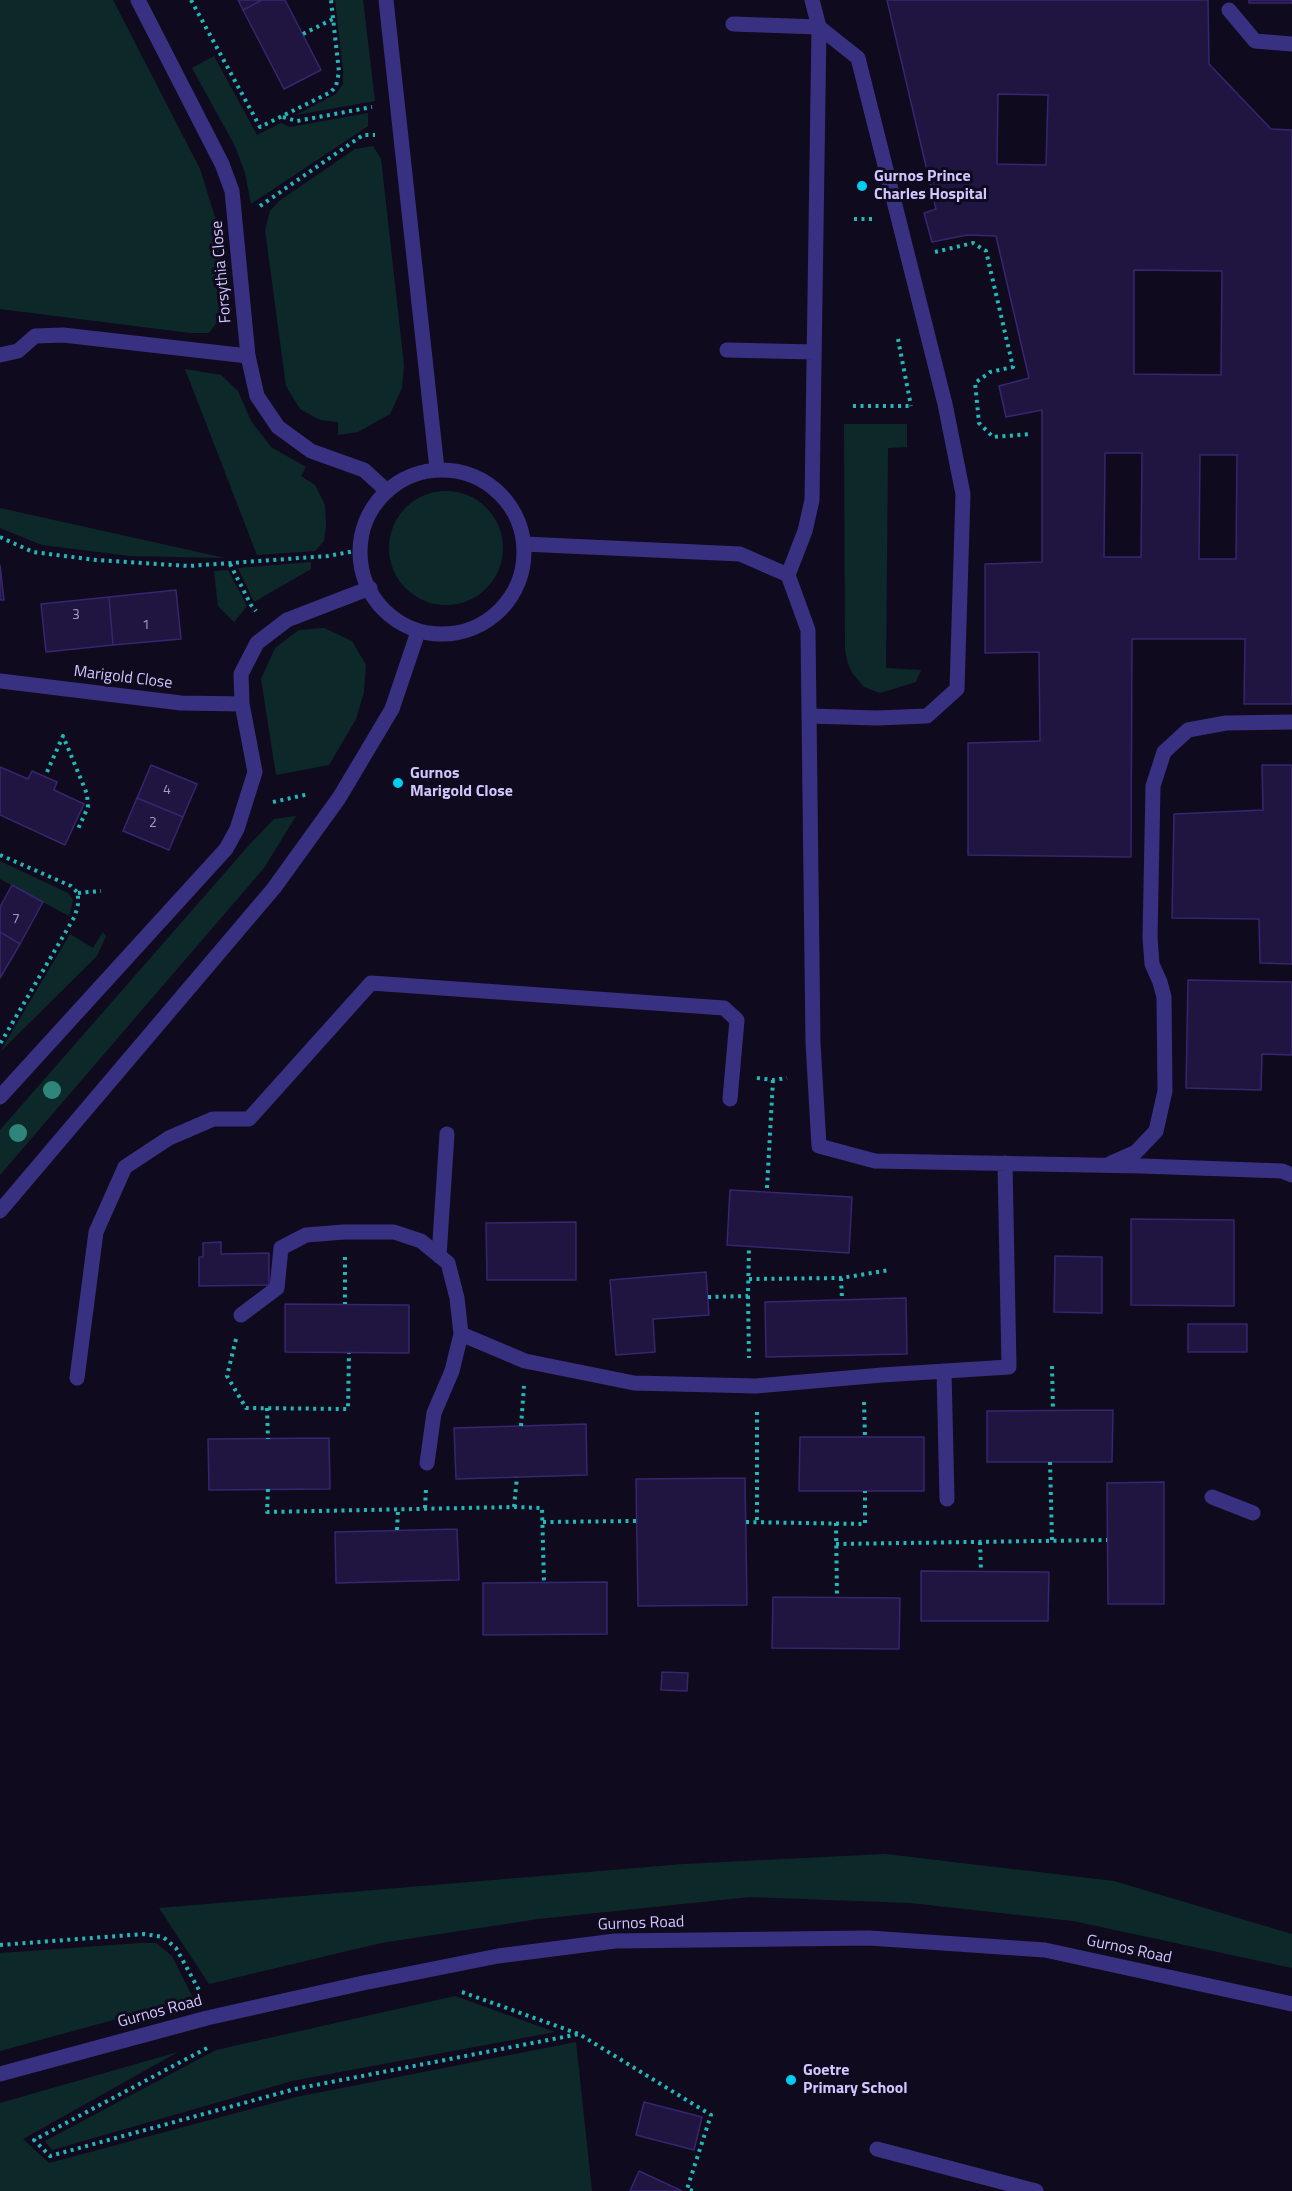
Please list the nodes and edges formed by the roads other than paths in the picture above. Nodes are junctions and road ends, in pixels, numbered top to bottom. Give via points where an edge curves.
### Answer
1 (138, 0) edge
2 (386, 0) edge
3 (812, 0) edge
4 (1229, 10) dead end
5 (733, 24) dead end
6 (819, 27) junction
7 (1292, 44) edge
8 (727, 350) dead end
9 (814, 352) junction
10 (0, 356) edge
11 (248, 356) junction
12 (437, 469) junction
13 (387, 490) junction
14 (524, 544) junction
15 (788, 575) junction
16 (370, 588) junction
17 (418, 632) junction
18 (0, 681) edge
19 (243, 704) junction
20 (809, 716) junction
21 (1292, 723) edge
22 (0, 1097) edge
23 (730, 1098) dead end
24 (447, 1134) dead end
25 (1005, 1163) junction
26 (1106, 1165) junction
27 (1292, 1175) edge
28 (0, 1211) edge
29 (439, 1256) junction
30 (241, 1315) road end
31 (461, 1334) junction
32 (944, 1371) junction
33 (78, 1378) dead end
34 (427, 1463) dead end
35 (1212, 1497) dead end
36 (947, 1499) dead end
37 (1252, 1513) dead end
38 (1292, 2004) edge
39 (0, 2074) edge
40 (877, 2149) dead end
41 (1036, 2191) edge

1 - 11 street, Forsythia Close via 232,191
2 - 12 street
3 - 6 street
4 - 7 street via 1255,41
5 - 6 street
6 - 9 street
6 - 20 street via 858,58 963,494 957,689 927,716
8 - 9 street
9 - 15 street via 812,501
10 - 11 street via 18,351 35,336 63,335
11 - 13 street, Forsythia Close via 257,396 278,427 311,451 364,470
12 - 13 street via 410,476
12 - 14 street via 462,472 485,482 505,498 518,519
13 - 16 street via 370,511 361,536 360,563
14 - 15 street via 740,554
14 - 17 street via 518,583 500,610 481,625 458,633
15 - 20 street via 808,630
16 - 17 street via 385,613
16 - 19 street via 287,620 257,643 241,674
17 - 28 street via 392,709 339,798 274,888
18 - 19 street, Marigold Close via 181,703
19 - 22 street via 255,772 237,829 225,849
20 - 25 street via 813,1043 819,1146 875,1161
21 - 26 street via 1226,723 1188,730 1164,752 1153,786 1150,938 1152,964 1164,997 1165,1091 1156,1131 1136,1152
23 - 33 street via 737,1020 724,1008 371,983 249,1119 213,1119 169,1138 125,1167 96,1232
24 - 29 street
25 - 26 street
25 - 32 street via 1008,1367
26 - 27 street via 1282,1171
29 - 30 street via 421,1241 394,1232 306,1236 281,1248 277,1288
29 - 31 street via 448,1263
31 - 32 street via 525,1361 634,1383 753,1386
31 - 34 street via 452,1371 434,1413
32 - 36 street
35 - 37 street
38 - 39 street, Gurnos Road via 1045,1950 869,1938 615,1941 498,1956 363,1983 207,2018
40 - 41 street

